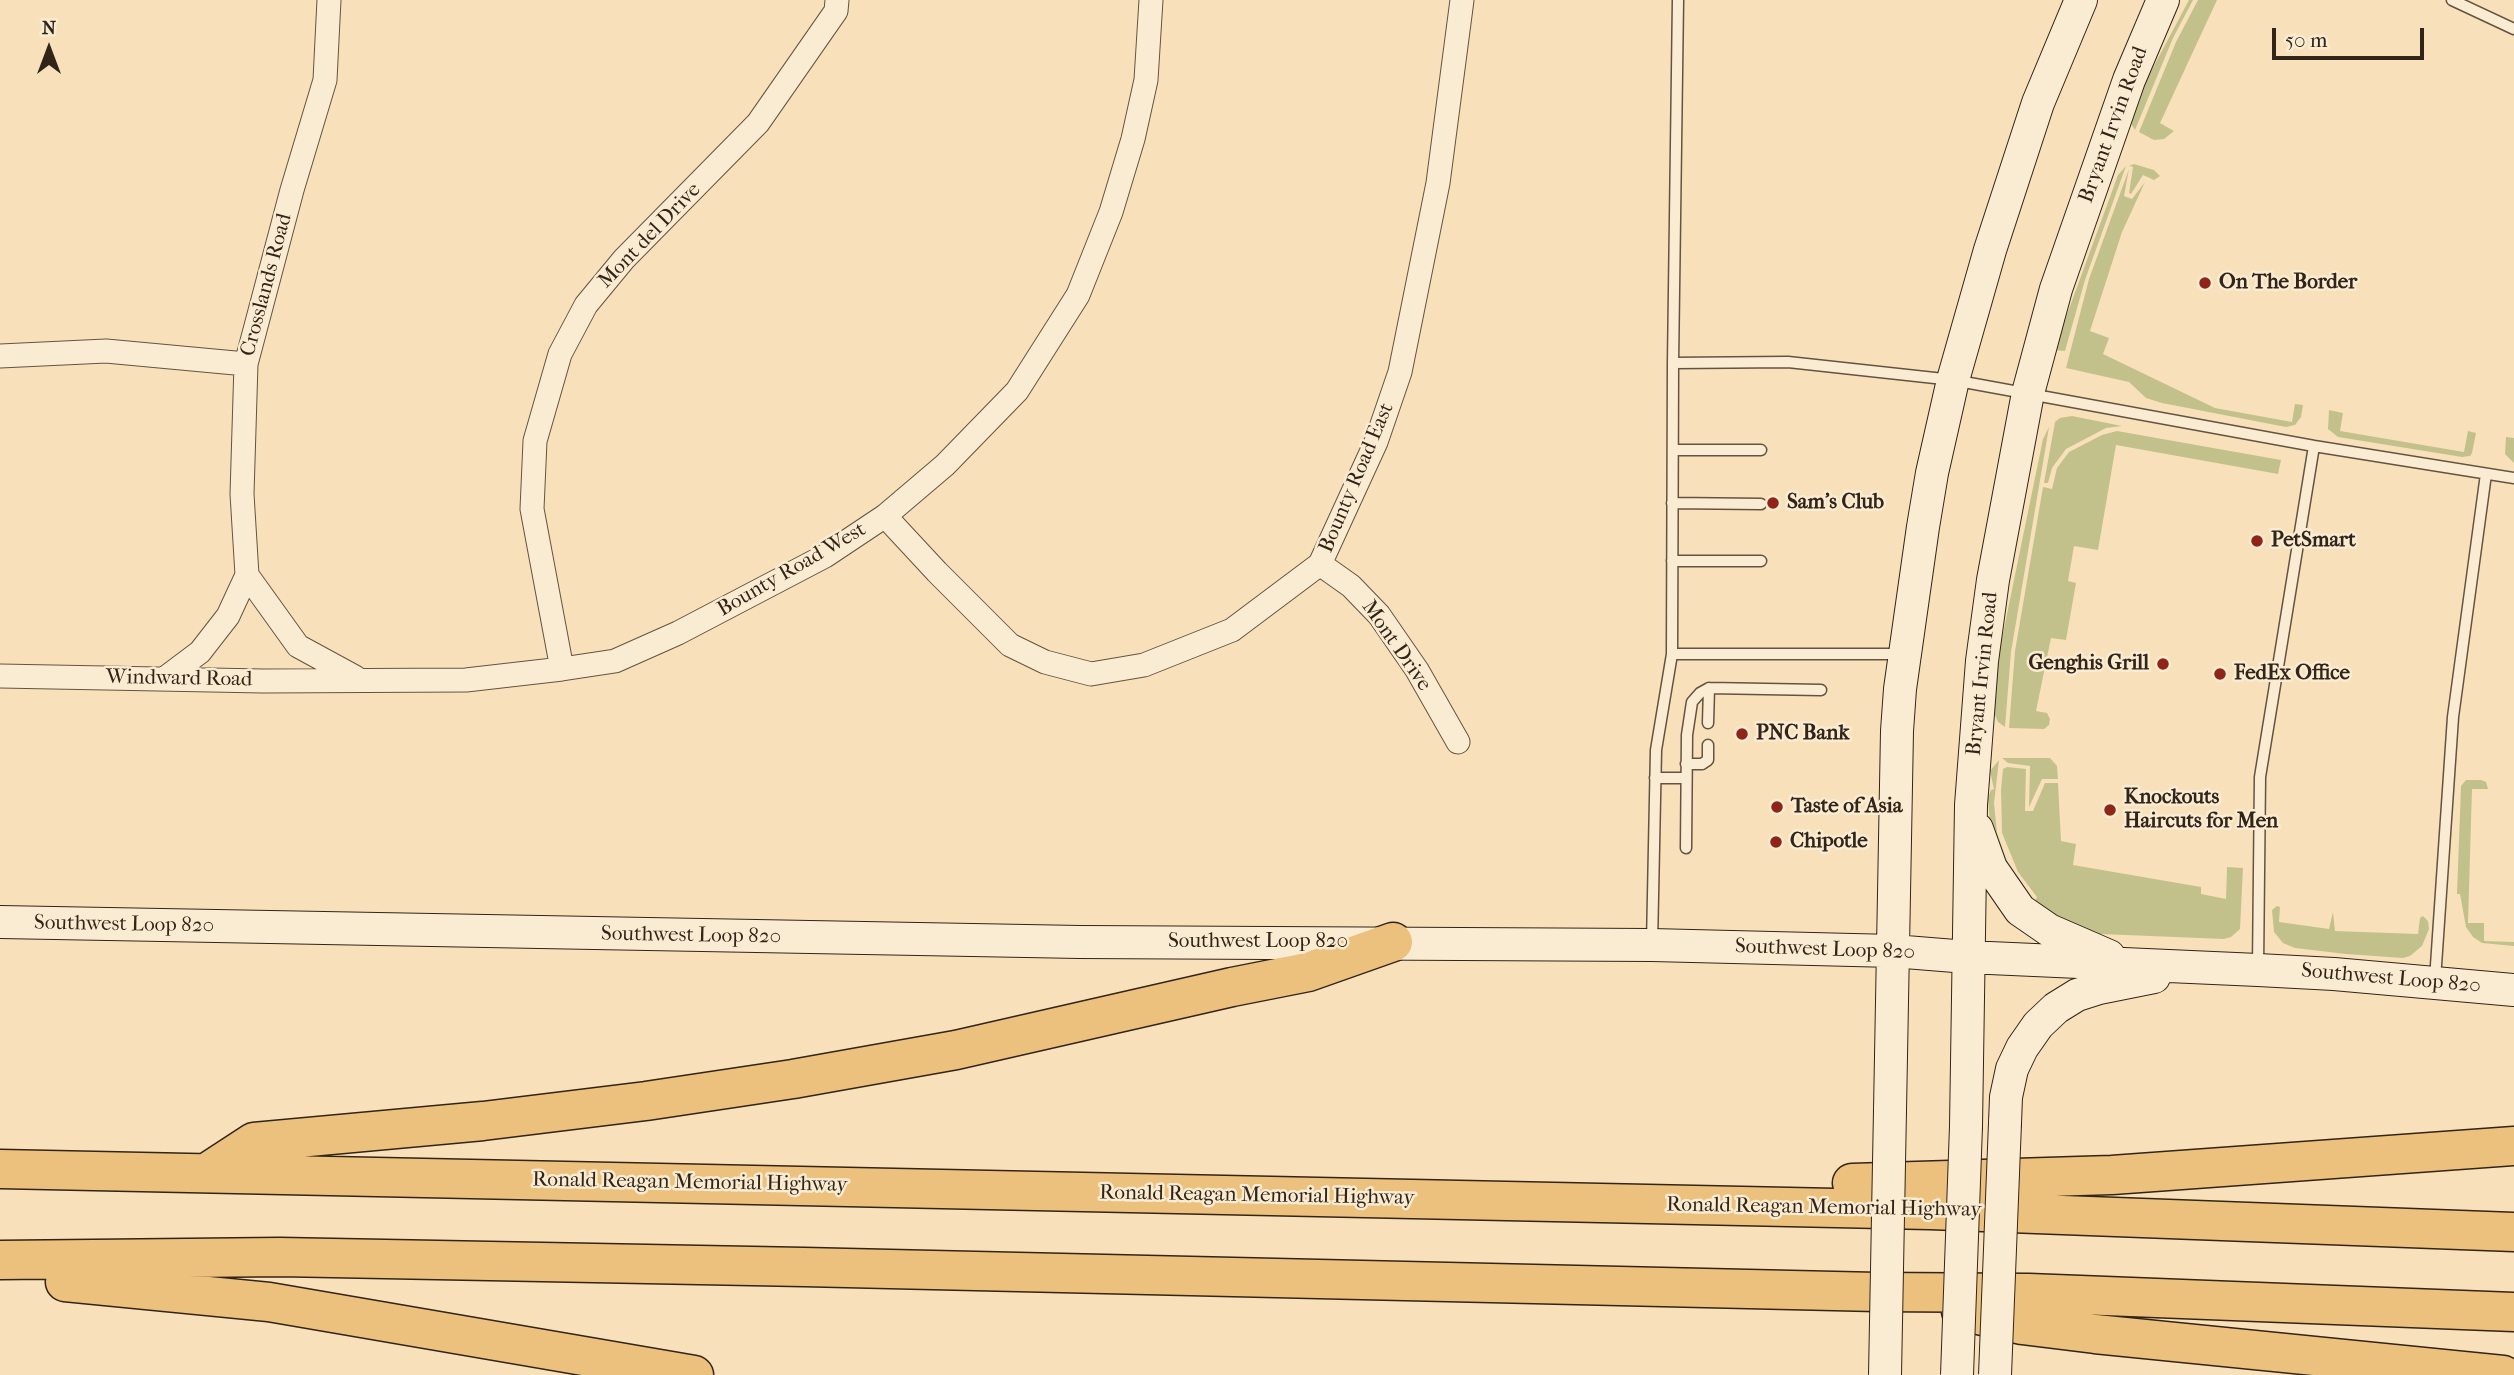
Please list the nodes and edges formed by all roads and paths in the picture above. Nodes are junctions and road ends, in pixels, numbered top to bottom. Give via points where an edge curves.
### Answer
1 (329, 0) edge
2 (837, 0) edge
3 (1151, 0) edge
4 (1462, 0) edge
5 (1678, 0) edge
6 (2081, 0) edge
7 (2163, 0) edge
8 (2452, 0) edge
9 (2514, 29) edge
10 (0, 356) edge
11 (1673, 363) junction
12 (246, 364) junction
13 (1953, 380) junction
14 (2028, 393) junction
15 (2314, 446) junction
16 (1673, 450) junction
17 (1761, 450) dead end
18 (2486, 474) junction
19 (2514, 478) edge
20 (1672, 503) junction
21 (1761, 504) dead end
22 (885, 516) junction
23 (1672, 561) junction
24 (1761, 561) dead end
25 (1320, 564) junction
26 (247, 575) junction
27 (1672, 654) junction
28 (1906, 654) junction
29 (562, 668) junction
30 (0, 676) edge
31 (164, 679) junction
32 (358, 679) junction
33 (1709, 688) junction
34 (1821, 691) dead end
35 (1708, 723) dead end
36 (1458, 741) dead end
37 (1708, 745) dead end
38 (1686, 764) junction
39 (1655, 778) junction
40 (1686, 778) junction
41 (1971, 805) junction
42 (1686, 848) dead end
43 (0, 922) edge
44 (1393, 942) junction
45 (1652, 944) junction
46 (1893, 951) junction
47 (1967, 957) junction
48 (2126, 964) junction
49 (2207, 967) junction
50 (2258, 970) junction
51 (2435, 982) junction
52 (2514, 990) edge
53 (2514, 1146) edge
54 (0, 1169) edge
55 (208, 1172) junction
56 (1173, 1194) junction
57 (2514, 1232) edge
58 (0, 1260) edge
59 (0, 1279) edge
60 (1877, 1292) junction
61 (2514, 1312) edge
62 (694, 1375) edge
63 (1885, 1375) edge
64 (1957, 1375) edge
65 (1995, 1375) edge
66 (2503, 1375) edge

1 - 12 street, Crosslands Road via 325,80
2 - 29 street, Mont del Drive via 836,11 758,123 624,259 586,305 560,354 535,441 532,509
3 - 22 street, Bounty Road West via 1146,80 1133,139 1111,212 1078,295 1017,391 945,465
4 - 25 street, Bounty Road East via 1438,183 1400,372 1376,442
5 - 11 lane
6 - 13 main road via 2038,103
7 - 14 main road, Bryant Irvin Road via 2141,47 2073,237
8 - 9 lane
10 - 12 street via 106,351
11 - 13 lane via 1788,362
11 - 16 lane
12 - 26 street, Crosslands Road via 242,494
13 - 14 lane
13 - 28 main road via 1925,513
14 - 15 lane
14 - 41 main road, Bryant Irvin Road via 1991,594
15 - 18 lane
15 - 50 lane via 2260,777
16 - 17 lane
16 - 20 lane
18 - 19 lane
18 - 51 lane via 2453,717
20 - 21 lane
20 - 23 lane
22 - 25 street, Bounty Road East via 1010,645 1045,662 1091,674 1144,666 1232,630
22 - 29 street, Bounty Road West via 825,556 678,633 615,661
23 - 24 lane
23 - 27 lane
25 - 36 street, Mont Drive via 1351,586 1379,615
26 - 31 street, Crosslands Road via 229,616 200,652
26 - 32 street via 298,646
27 - 28 lane
27 - 39 lane
28 - 46 main road via 1895,783
29 - 32 street, Bounty Road West via 466,680
30 - 31 street, Windward Road
31 - 32 street, Windward Road
33 - 34 lane
33 - 35 lane
33 - 38 lane via 1692,702
37 - 38 lane via 1708,760
38 - 40 lane
39 - 40 lane
39 - 45 lane
40 - 42 lane
41 - 47 main road, Bryant Irvin Road
41 - 48 main road via 1991,868 2020,910 2049,930
43 - 44 main road, Southwest Loop 820 via 1093,942
44 - 45 main road, Southwest Loop 820
44 - 55 highway via 1308,972 956,1050 646,1101 254,1142
45 - 46 main road, Southwest Loop 820
46 - 47 main road, Southwest Loop 820
46 - 63 main road, bridge
47 - 48 main road, Southwest Loop 820
47 - 64 main road, Bryant Irvin Road, bridge
48 - 49 main road, Southwest Loop 820
49 - 50 main road, Southwest Loop 820
49 - 65 main road, bridge via 2077,995 2038,1025 2022,1048 2006,1097
50 - 51 main road, Southwest Loop 820
51 - 52 main road, Southwest Loop 820
53 - 56 highway via 2112,1175 1808,1184 1210,1173
54 - 55 highway, Ronald Reagan Memorial Highway
55 - 56 highway, Ronald Reagan Memorial Highway
56 - 57 highway, Ronald Reagan Memorial Highway via 1930,1210
58 - 60 highway via 293,1258 804,1266
59 - 62 highway via 269,1302
60 - 61 highway via 2029,1293
60 - 66 highway via 2022,1325

